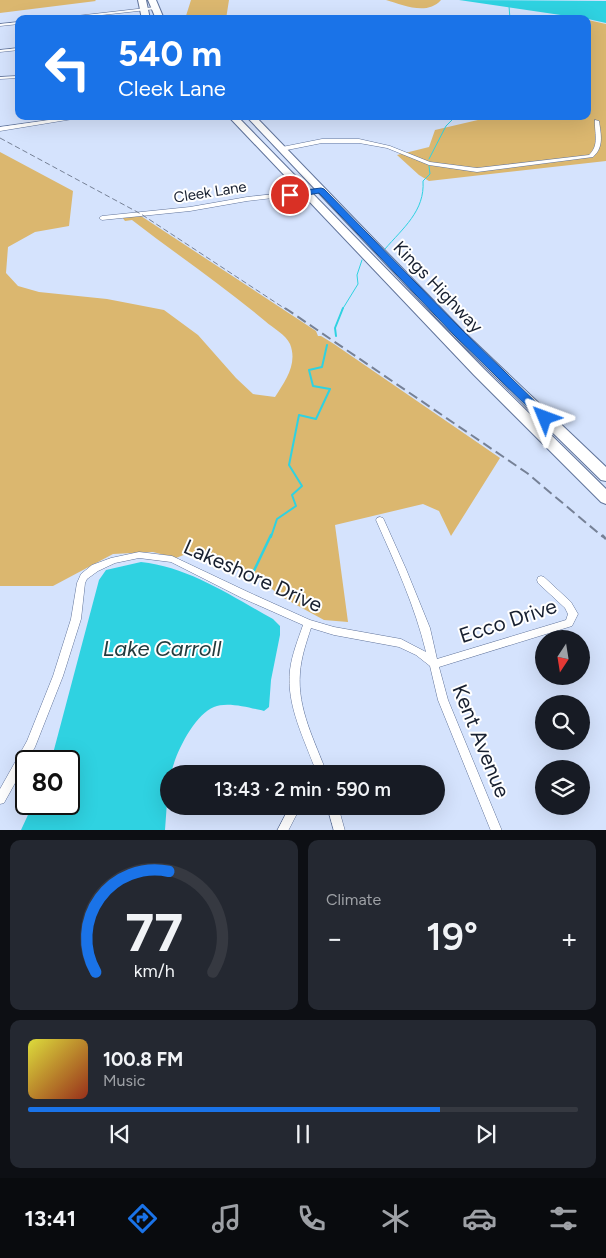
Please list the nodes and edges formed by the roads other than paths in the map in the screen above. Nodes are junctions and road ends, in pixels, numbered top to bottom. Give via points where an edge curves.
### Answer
1 (142, 0) edge
2 (152, 0) edge
3 (155, 8) junction
4 (144, 9) junction
5 (89, 15) edge
6 (145, 15) edge
7 (158, 15) edge
8 (15, 23) edge
9 (0, 25) edge
10 (15, 49) edge
11 (0, 51) edge
12 (0, 78) edge
13 (15, 78) edge
14 (59, 120) edge
15 (236, 120) edge
16 (254, 120) edge
17 (597, 121) dead end
18 (0, 128) edge
19 (282, 149) junction
20 (321, 190) junction
21 (308, 193) junction
22 (102, 218) dead end
23 (494, 368) junction
24 (478, 372) junction
25 (606, 476) edge
26 (606, 498) edge
27 (380, 520) dead end
28 (541, 580) dead end
29 (308, 623) junction
30 (434, 664) junction
31 (317, 765) edge
32 (0, 799) edge
33 (291, 815) edge
34 (335, 815) edge
35 (282, 830) edge
36 (340, 830) edge
37 (497, 830) edge

1 - 4 highway
2 - 3 highway
3 - 4 street
3 - 7 highway
4 - 5 street
4 - 6 highway
8 - 9 street
10 - 11 street
12 - 13 street
14 - 18 street
15 - 21 highway, Kings Highway
16 - 19 highway, Kings Highway
17 - 19 street via 599,143 592,156 491,170 429,163 388,146 359,141 322,141
19 - 20 highway, Kings Highway
20 - 21 street, Cleek Lane
20 - 23 highway, Kings Highway
21 - 22 street, Cleek Lane
21 - 24 highway, Kings Highway
23 - 24 highway
23 - 25 highway, Kings Highway
24 - 26 highway, Kings Highway
27 - 30 street, Kent Avenue via 425,628
28 - 30 street, Ecco Drive via 571,610 569,623
29 - 30 street, Lakeshore Drive via 402,644
29 - 31 street via 298,659 295,687
29 - 32 street, Lakeshore Drive via 172,559 138,555 95,568 81,584 72,637 38,728
30 - 37 street, Kent Avenue via 444,700
33 - 35 street
34 - 36 street

